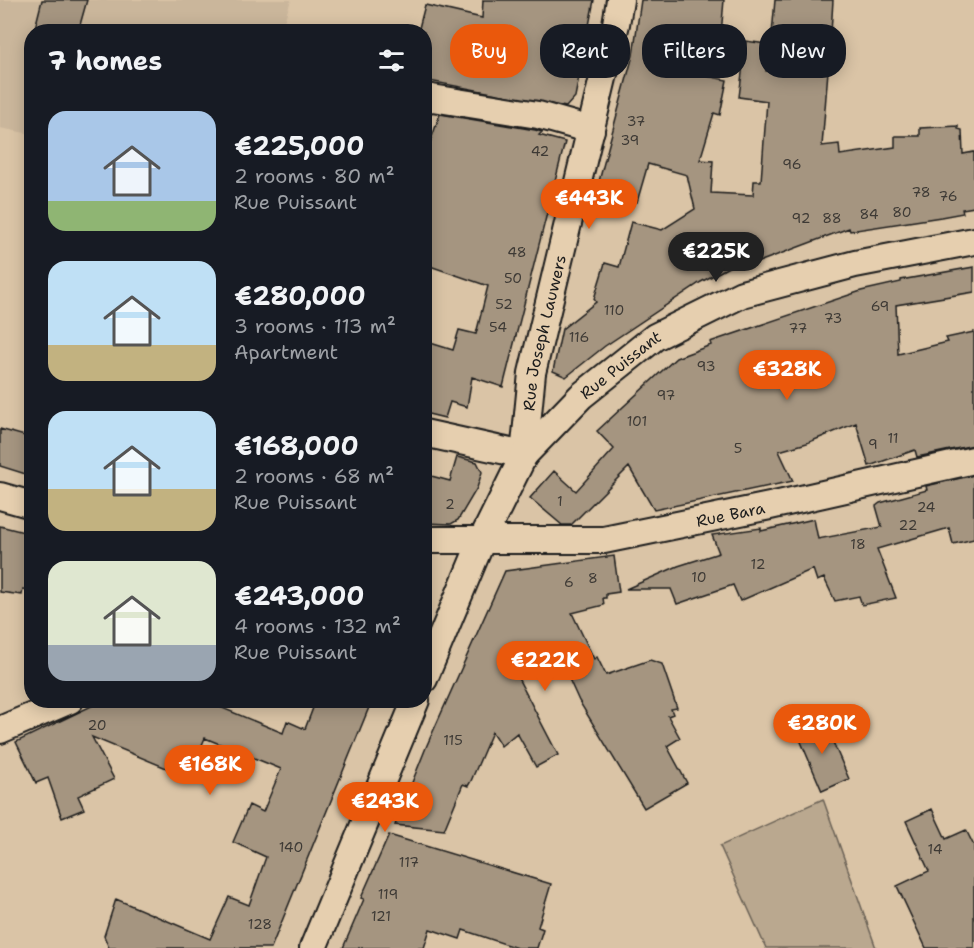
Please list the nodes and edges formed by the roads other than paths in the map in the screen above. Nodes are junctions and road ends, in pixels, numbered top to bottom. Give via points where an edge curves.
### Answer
1 (620, 0) edge
2 (432, 98) edge
3 (591, 130) junction
4 (974, 241) edge
5 (432, 436) edge
6 (524, 456) junction
7 (974, 460) edge
8 (0, 496) edge
9 (24, 503) edge
10 (432, 540) edge
11 (482, 540) junction
12 (432, 661) edge
13 (51, 708) edge
14 (413, 708) edge
15 (0, 730) edge
16 (313, 948) edge

1 - 3 street, Rue Joseph Lauwers
2 - 3 street via 538,115
3 - 6 street, Rue Joseph Lauwers via 532,373
4 - 6 street, Rue Puissant via 855,264 742,294 655,337 582,396
5 - 6 street
6 - 11 street, Rue Puissant
7 - 11 street, Rue Bara via 604,540
8 - 9 street
10 - 11 street, Rue Bara
11 - 12 street, Rue Puissant
13 - 15 street
14 - 16 street

